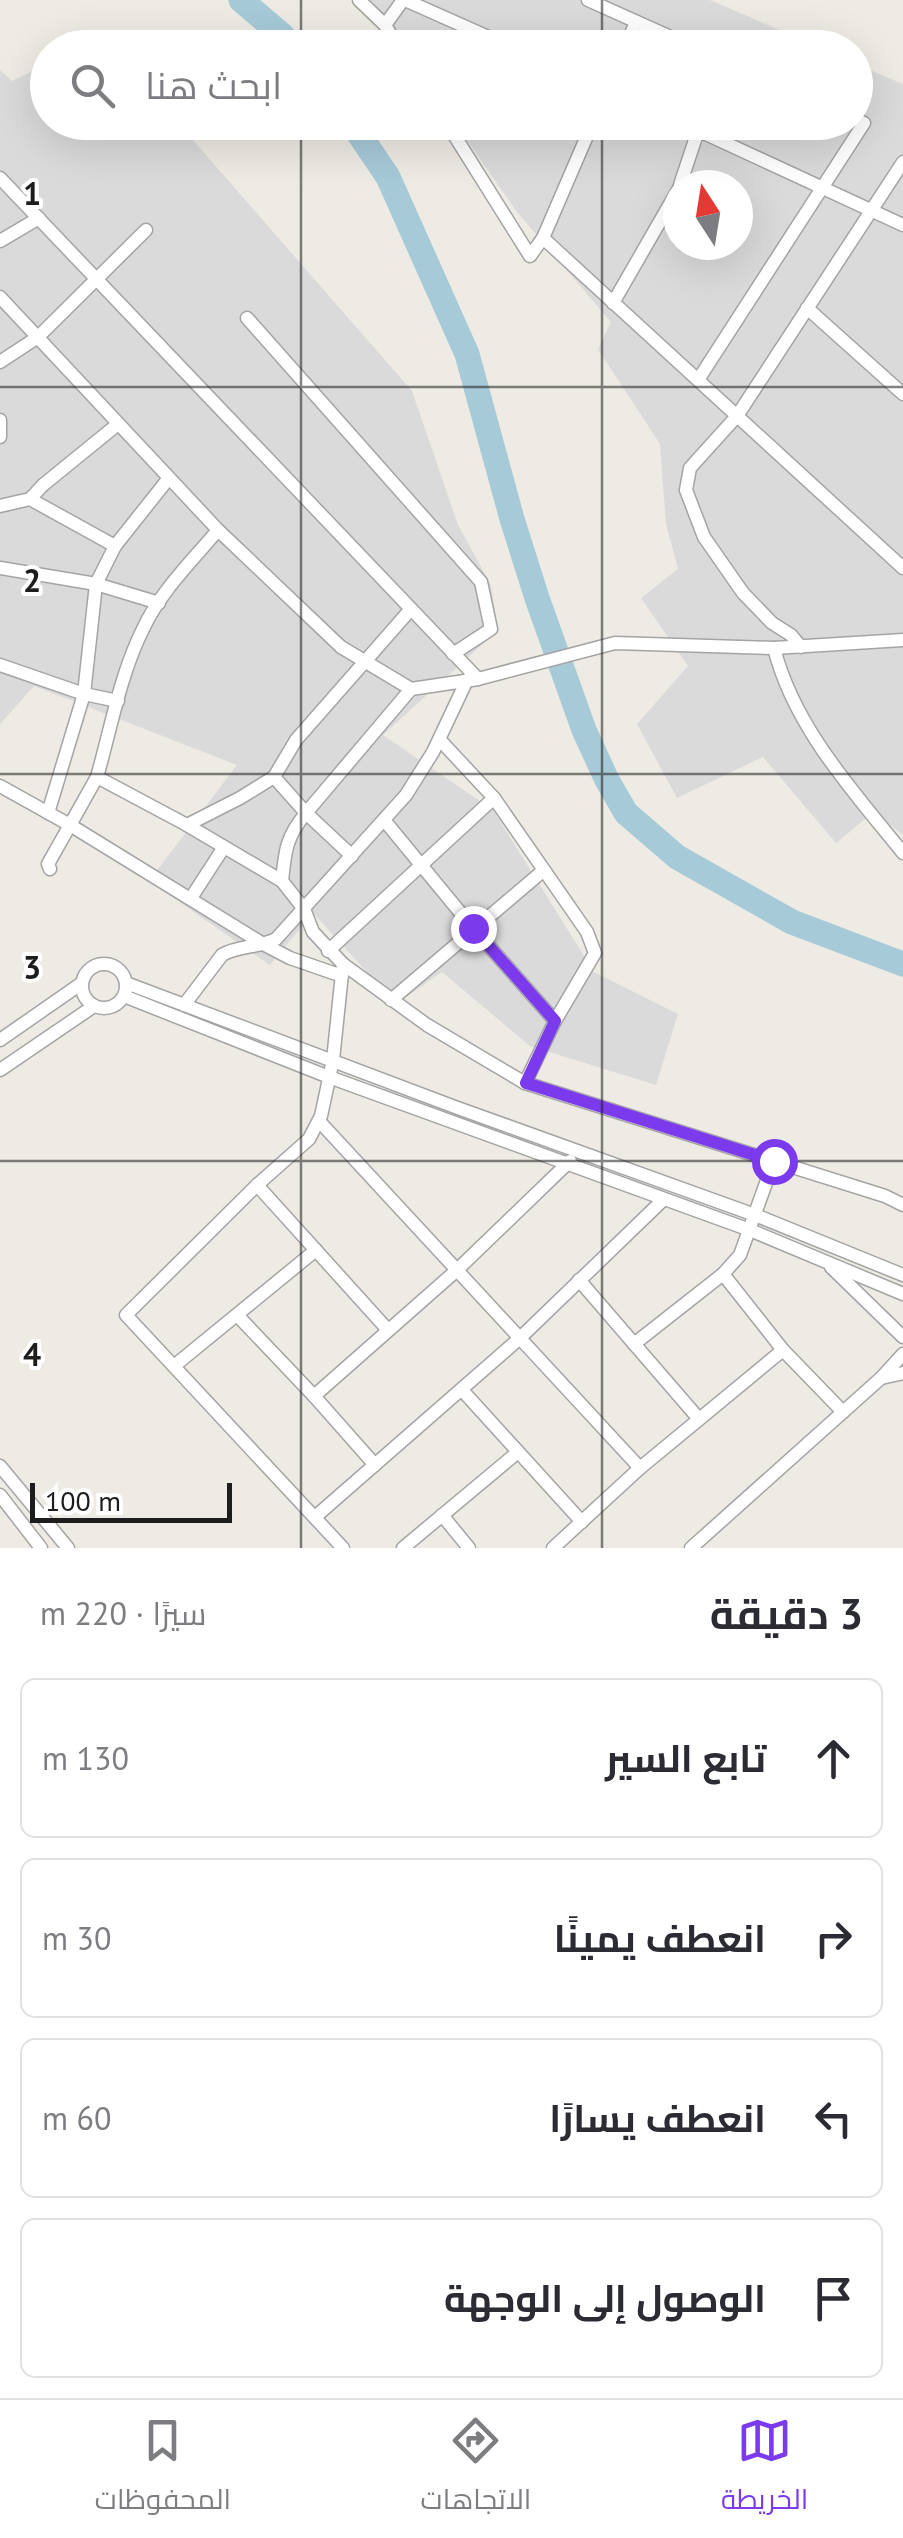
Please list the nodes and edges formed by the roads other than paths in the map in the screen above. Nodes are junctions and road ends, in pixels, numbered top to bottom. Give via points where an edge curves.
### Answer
1 (359, 0) edge
2 (404, 0) edge
3 (588, 0) edge
4 (636, 22) junction
5 (385, 25) junction
6 (388, 30) edge
7 (472, 30) edge
8 (633, 30) edge
9 (654, 30) edge
10 (457, 140) edge
11 (585, 140) edge
12 (694, 140) edge
13 (727, 140) edge
14 (853, 140) edge
15 (903, 162) edge
16 (685, 170) edge
17 (0, 178) edge
18 (822, 188) junction
19 (870, 210) junction
20 (663, 216) edge
21 (38, 218) junction
22 (903, 225) edge
23 (146, 230) dead end
24 (543, 238) junction
25 (0, 241) edge
26 (96, 278) junction
27 (0, 297) edge
28 (613, 302) junction
29 (807, 308) junction
30 (248, 318) dead end
31 (38, 338) junction
32 (0, 362) edge
33 (698, 380) junction
34 (903, 394) edge
35 (737, 416) junction
36 (0, 420) edge
37 (118, 424) junction
38 (0, 437) edge
39 (169, 478) junction
40 (30, 499) junction
41 (0, 506) edge
42 (218, 530) junction
43 (114, 546) junction
44 (0, 568) edge
45 (903, 568) edge
46 (96, 584) junction
47 (158, 603) junction
48 (410, 609) junction
49 (903, 640) edge
50 (801, 646) junction
51 (774, 648) junction
52 (453, 654) junction
53 (366, 663) junction
54 (0, 666) edge
55 (478, 679) junction
56 (411, 689) junction
57 (84, 694) junction
58 (118, 701) junction
59 (440, 740) junction
60 (274, 776) junction
61 (97, 777) junction
62 (0, 786) edge
63 (494, 798) junction
64 (48, 813) junction
65 (306, 813) junction
66 (384, 820) junction
67 (70, 825) junction
68 (186, 825) junction
69 (224, 848) junction
70 (903, 854) edge
71 (352, 856) junction
72 (423, 864) junction
73 (50, 869) dead end
74 (544, 870) junction
75 (282, 882) junction
76 (191, 898) junction
77 (304, 909) junction
78 (473, 928) junction
79 (265, 944) junction
80 (328, 951) junction
81 (342, 970) junction
82 (82, 983) junction
83 (125, 989) junction
84 (391, 1000) junction
85 (184, 1004) junction
86 (94, 1006) junction
87 (555, 1021) junction
88 (0, 1040) edge
89 (332, 1060) junction
90 (0, 1070) edge
91 (329, 1077) junction
92 (526, 1083) junction
93 (319, 1121) junction
94 (577, 1151) junction
95 (774, 1161) junction
96 (568, 1164) junction
97 (257, 1185) junction
98 (885, 1196) junction
99 (903, 1197) edge
100 (664, 1199) junction
101 (903, 1205) edge
102 (755, 1215) junction
103 (750, 1230) junction
104 (316, 1250) junction
105 (826, 1262) junction
106 (458, 1270) junction
107 (723, 1274) junction
108 (903, 1275) edge
109 (578, 1280) junction
110 (903, 1294) edge
111 (237, 1314) junction
112 (388, 1330) junction
113 (903, 1337) edge
114 (520, 1338) junction
115 (634, 1344) junction
116 (783, 1350) junction
117 (903, 1354) edge
118 (174, 1366) junction
119 (903, 1373) edge
120 (881, 1378) junction
121 (462, 1390) junction
122 (314, 1396) junction
123 (843, 1412) junction
124 (699, 1419) junction
125 (518, 1452) junction
126 (375, 1465) junction
127 (0, 1466) edge
128 (640, 1468) junction
129 (0, 1495) edge
130 (442, 1516) junction
131 (315, 1517) junction
132 (582, 1522) junction
133 (41, 1548) edge
134 (68, 1548) edge
135 (342, 1548) edge
136 (403, 1548) edge
137 (470, 1548) edge
138 (553, 1548) edge
139 (691, 1548) edge

1 - 5 street
2 - 5 street
2 - 7 street
3 - 4 street
4 - 8 street
4 - 9 street
5 - 6 street
10 - 24 street via 530,256
11 - 24 street
12 - 16 street
13 - 18 street
14 - 18 street
15 - 19 street
17 - 21 street
18 - 19 street
18 - 33 street
19 - 22 street
19 - 29 street
20 - 28 street
21 - 25 street
21 - 26 street
23 - 26 street
24 - 28 street
26 - 31 street
26 - 48 street
27 - 31 street
28 - 33 street
29 - 34 street
29 - 35 street
30 - 52 street via 481,582 491,629
31 - 32 street
31 - 37 street
33 - 35 street
35 - 45 street
35 - 50 street via 690,468 686,490 704,537 744,593
36 - 38 street
37 - 39 street
37 - 40 street
39 - 42 street
39 - 43 street
40 - 41 street
40 - 43 street
42 - 47 street
42 - 53 street
43 - 46 street
44 - 46 street
46 - 47 street
46 - 57 street
47 - 58 street
48 - 52 street
48 - 53 street
49 - 50 street
50 - 51 street
51 - 55 street via 615,643
51 - 70 street via 792,700
52 - 55 street
53 - 56 street
53 - 60 street via 296,740
54 - 57 street
55 - 56 street
55 - 59 street
56 - 65 street
57 - 58 street
57 - 64 street
58 - 61 street
59 - 63 street
59 - 66 street
60 - 65 street
60 - 68 street
61 - 67 street
61 - 68 street
62 - 64 street
63 - 72 street
63 - 74 street
64 - 67 street
65 - 71 street
65 - 75 street via 290,832
66 - 71 street
66 - 72 street
67 - 73 street
67 - 76 street
68 - 69 street
69 - 75 street
69 - 76 street
71 - 77 street
72 - 78 street
72 - 80 street
74 - 78 street
74 - 87 street via 596,953
75 - 77 street
76 - 79 street
77 - 79 street
77 - 80 street
78 - 84 street
78 - 87 street
79 - 81 street via 290,958
79 - 85 street via 222,955
80 - 81 street
81 - 84 street
81 - 89 street
82 - 83 street via 94,966 108,964 120,970
82 - 86 street
82 - 88 street
83 - 85 street
83 - 86 street via 120,1002
83 - 91 street
84 - 92 street
85 - 89 street
86 - 90 street
87 - 92 street
89 - 91 street
89 - 94 street
91 - 93 street
91 - 96 street
92 - 95 street
93 - 97 street via 309,1139
93 - 106 street
94 - 96 street
94 - 102 street
95 - 98 street
95 - 102 street
96 - 100 street
96 - 106 street
97 - 104 street
97 - 118 street via 126,1315
98 - 99 street
98 - 101 street
100 - 103 street
100 - 109 street
102 - 103 street
102 - 108 street
103 - 105 street
103 - 107 street
104 - 111 street
104 - 112 street
105 - 110 street
105 - 113 street
106 - 112 street
106 - 114 street
107 - 115 street
107 - 116 street
109 - 114 street
109 - 115 street
111 - 118 street
111 - 122 street
112 - 122 street
114 - 121 street
114 - 128 street
115 - 124 street
116 - 123 street
116 - 124 street
117 - 120 street
118 - 131 street
119 - 120 street
120 - 123 street
121 - 125 street
121 - 126 street
122 - 126 street
123 - 139 street
124 - 128 street
125 - 130 street
125 - 132 street
126 - 131 street
127 - 134 street
128 - 132 street
129 - 133 street
130 - 136 street
130 - 137 street
131 - 135 street
132 - 138 street

